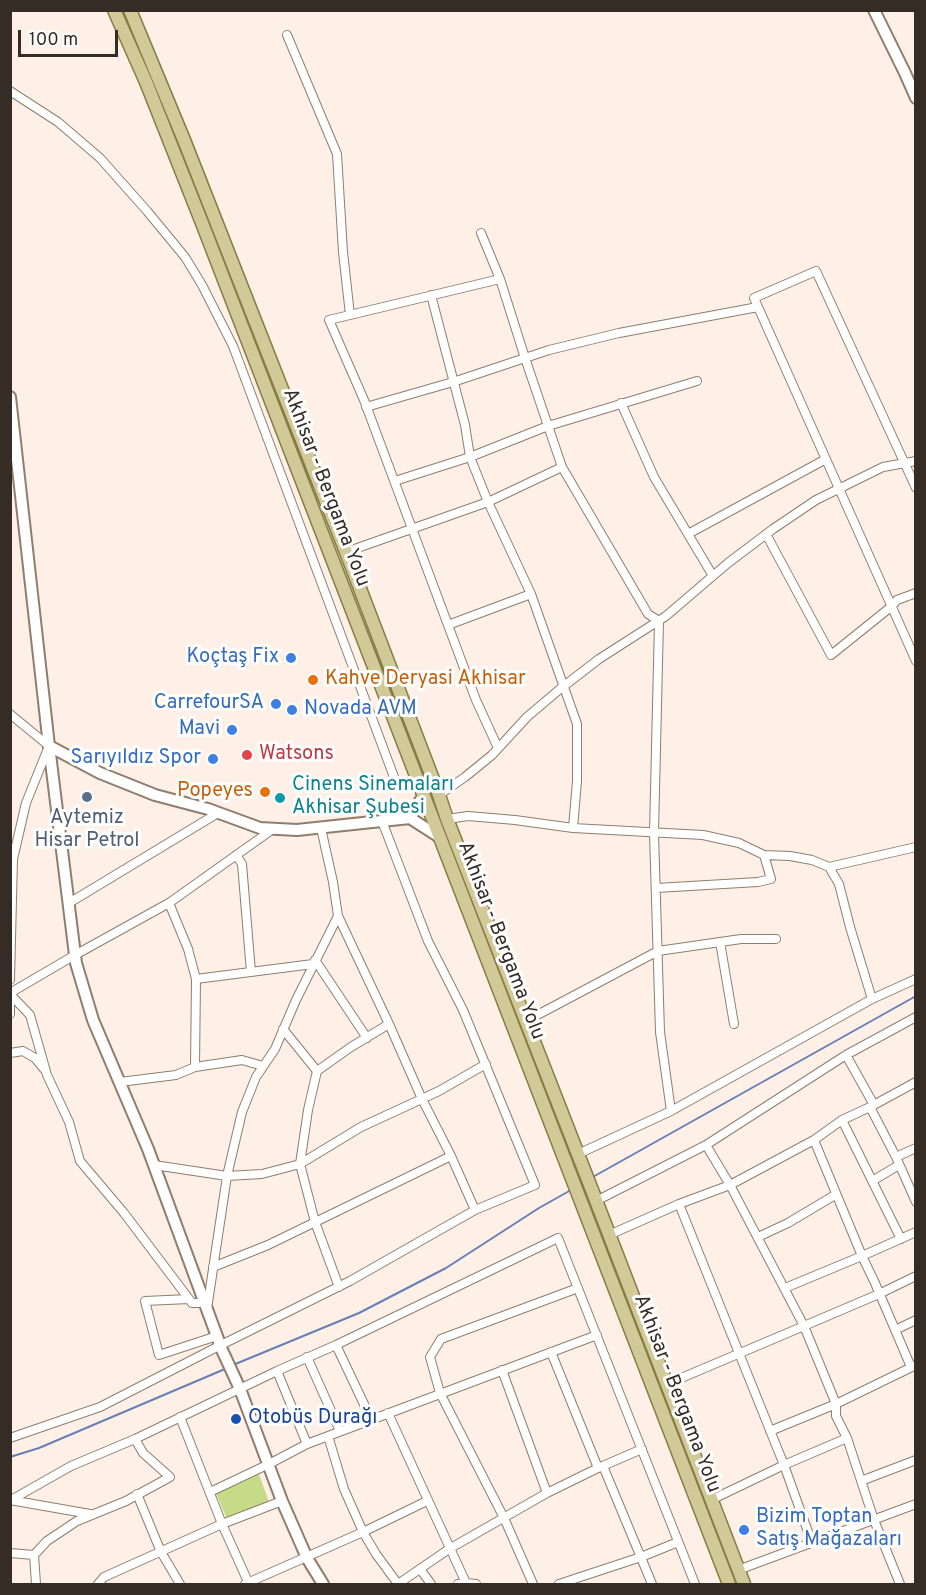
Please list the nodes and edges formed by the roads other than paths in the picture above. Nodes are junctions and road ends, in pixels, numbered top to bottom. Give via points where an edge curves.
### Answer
1 (114, 10) edge
2 (129, 10) edge
3 (874, 10) edge
4 (286, 35) dead end
5 (10, 91) edge
6 (915, 98) edge
7 (480, 233) dead end
8 (500, 279) junction
9 (431, 295) junction
10 (758, 307) junction
11 (350, 315) junction
12 (525, 358) junction
13 (698, 381) dead end
14 (453, 382) junction
15 (10, 397) edge
16 (621, 403) junction
17 (366, 406) junction
18 (548, 426) junction
19 (470, 457) junction
20 (826, 459) junction
21 (915, 461) edge
22 (905, 463) junction
23 (562, 467) junction
24 (395, 481) junction
25 (915, 488) edge
26 (839, 489) junction
27 (488, 502) junction
28 (413, 528) junction
29 (688, 534) junction
30 (766, 534) junction
31 (346, 552) junction
32 (713, 576) junction
33 (915, 593) edge
34 (531, 594) junction
35 (892, 606) junction
36 (659, 621) junction
37 (448, 624) junction
38 (915, 661) edge
39 (563, 686) junction
40 (10, 714) edge
41 (49, 746) junction
42 (498, 748) junction
43 (394, 777) dead end
44 (439, 795) junction
45 (423, 796) junction
46 (218, 813) junction
47 (410, 818) junction
48 (447, 819) junction
49 (382, 821) junction
50 (321, 828) junction
51 (573, 828) junction
52 (274, 829) junction
53 (654, 833) junction
54 (438, 836) junction
55 (915, 847) edge
56 (236, 855) junction
57 (764, 855) junction
58 (829, 867) junction
59 (656, 888) junction
60 (69, 903) junction
61 (169, 903) junction
62 (338, 916) junction
63 (776, 939) dead end
64 (720, 942) junction
65 (658, 951) junction
66 (75, 955) junction
67 (314, 962) junction
68 (251, 972) junction
69 (196, 979) junction
70 (10, 980) edge
71 (915, 980) edge
72 (10, 994) edge
73 (10, 999) edge
74 (872, 999) junction
75 (10, 1014) edge
76 (914, 1020) edge
77 (526, 1021) junction
78 (389, 1024) junction
79 (734, 1024) dead end
80 (283, 1029) junction
81 (367, 1038) junction
82 (10, 1053) edge
83 (846, 1056) junction
84 (486, 1064) junction
85 (263, 1066) junction
86 (195, 1067) junction
87 (46, 1071) junction
88 (317, 1071) junction
89 (120, 1082) junction
90 (915, 1082) edge
91 (422, 1099) junction
92 (872, 1106) junction
93 (671, 1111) junction
94 (842, 1120) junction
95 (814, 1140) junction
96 (706, 1144) junction
97 (915, 1148) edge
98 (451, 1156) junction
99 (580, 1159) junction
100 (897, 1161) junction
101 (300, 1164) junction
102 (154, 1165) junction
103 (227, 1176) junction
104 (872, 1181) junction
105 (730, 1185) junction
106 (836, 1195) junction
107 (594, 1196) junction
108 (915, 1202) edge
109 (679, 1204) junction
110 (475, 1210) junction
111 (315, 1222) junction
112 (915, 1232) edge
113 (609, 1235) junction
114 (758, 1237) junction
115 (901, 1239) junction
116 (862, 1256) junction
117 (213, 1267) junction
118 (915, 1276) edge
119 (339, 1287) junction
120 (578, 1288) junction
121 (785, 1288) junction
122 (879, 1294) junction
123 (189, 1299) junction
124 (206, 1306) junction
125 (915, 1320) edge
126 (804, 1326) junction
127 (895, 1330) junction
128 (597, 1335) junction
129 (220, 1343) junction
130 (336, 1345) junction
131 (551, 1352) junction
132 (739, 1354) junction
133 (307, 1357) junction
134 (913, 1366) edge
135 (502, 1370) junction
136 (277, 1371) junction
137 (667, 1384) junction
138 (240, 1389) junction
139 (440, 1393) junction
140 (836, 1404) junction
141 (388, 1413) junction
142 (180, 1417) junction
143 (371, 1419) junction
144 (340, 1431) junction
145 (770, 1431) junction
146 (328, 1436) junction
147 (10, 1438) edge
148 (847, 1438) junction
149 (135, 1439) junction
150 (307, 1444) junction
151 (642, 1449) junction
152 (915, 1460) edge
153 (268, 1464) junction
154 (784, 1465) junction
155 (600, 1467) junction
156 (861, 1481) junction
157 (210, 1492) junction
158 (547, 1493) junction
159 (137, 1494) junction
160 (11, 1500) edge
161 (711, 1500) junction
162 (282, 1501) junction
163 (428, 1501) junction
164 (915, 1504) edge
165 (90, 1514) junction
166 (504, 1518) junction
167 (874, 1520) junction
168 (222, 1524) junction
169 (363, 1532) junction
170 (678, 1542) junction
171 (812, 1543) junction
172 (449, 1549) junction
173 (161, 1552) junction
174 (10, 1553) edge
175 (34, 1555) junction
176 (640, 1557) junction
177 (307, 1558) junction
178 (420, 1569) junction
179 (738, 1570) junction
180 (36, 1584) edge
181 (98, 1584) edge
182 (180, 1584) edge
183 (247, 1584) edge
184 (323, 1584) edge
185 (398, 1584) edge
186 (431, 1584) edge
187 (462, 1584) edge
188 (476, 1584) edge
189 (533, 1584) edge
190 (559, 1584) edge
191 (652, 1584) edge
192 (694, 1584) edge
193 (729, 1584) edge
194 (744, 1584) edge
195 (900, 1584) edge

1 - 45 main road, Akhisar - Bergama Yolu via 202,223
2 - 31 main road, Akhisar - Bergama Yolu
3 - 6 street
4 - 11 street via 338,154
5 - 43 street via 58,122 100,158 185,257 202,285 233,346
7 - 8 street
8 - 9 street
8 - 12 street
9 - 11 street
9 - 14 street
10 - 12 street via 619,333
10 - 20 street
10 - 22 street via 754,298 816,271
11 - 17 street via 329,320
12 - 14 street
12 - 18 street
13 - 16 street
14 - 17 street
14 - 19 street
15 - 41 street
16 - 18 street
16 - 29 street via 654,477
17 - 24 street
18 - 19 street
18 - 23 street
19 - 24 street
19 - 27 street
20 - 26 street
20 - 29 street
21 - 22 street
22 - 25 street
22 - 26 street via 883,467
23 - 27 street
23 - 36 street via 648,614
24 - 28 street
26 - 30 street
26 - 35 street
27 - 28 street
27 - 34 street
28 - 31 street
28 - 37 street
29 - 32 street
30 - 32 street
30 - 35 street via 831,655
31 - 44 main road, Akhisar - Bergama Yolu
32 - 36 street
33 - 35 street
34 - 37 street
34 - 39 street
35 - 38 street
36 - 39 street
36 - 53 street
37 - 42 street
39 - 42 street
39 - 51 street via 578,724
40 - 41 street
41 - 46 street via 154,795
41 - 60 street
41 - 70 street via 26,803 13,859
42 - 44 street
44 - 48 main road, Akhisar - Bergama Yolu
45 - 47 street
45 - 54 main road, Akhisar - Bergama Yolu
46 - 52 street
46 - 60 street
47 - 49 street
47 - 54 street
48 - 51 street via 468,816
48 - 77 main road, Akhisar - Bergama Yolu
49 - 50 street
49 - 84 street via 428,941
50 - 52 street
50 - 62 street
51 - 53 street
52 - 56 street
53 - 57 street via 703,835 740,843
53 - 59 street
54 - 193 main road, Akhisar - Bergama Yolu
55 - 58 street
56 - 61 street
56 - 68 street via 242,864
57 - 58 street via 812,860
57 - 59 street via 771,879
58 - 74 street via 839,884
59 - 65 street
60 - 66 street
61 - 66 street
61 - 69 street
62 - 67 street
62 - 78 street
63 - 64 street
64 - 65 street
64 - 79 street
65 - 77 street
65 - 93 street via 660,1032
66 - 72 street
66 - 89 street via 93,1020
67 - 68 street
67 - 80 street
67 - 81 street
68 - 69 street
69 - 86 street
71 - 74 street
72 - 87 street via 30,1015
73 - 75 street
74 - 93 street
76 - 83 street
77 - 99 main road, Akhisar - Bergama Yolu
78 - 81 street
78 - 91 street
80 - 85 street
80 - 88 street
81 - 88 street
82 - 87 street via 23,1051
83 - 92 street
83 - 96 street
84 - 91 street
84 - 110 street via 535,1185
85 - 86 street via 242,1060
85 - 103 street via 242,1112
86 - 89 street via 176,1075
87 - 123 street via 69,1122 80,1161
88 - 101 street
89 - 102 street
90 - 92 street
91 - 98 street
91 - 101 street via 361,1127
92 - 94 street
92 - 100 street
93 - 99 street
94 - 95 street
94 - 104 street
95 - 105 street
95 - 106 street
96 - 105 street
96 - 107 street
97 - 100 street
98 - 110 street
98 - 111 street
99 - 107 main road, Akhisar - Bergama Yolu
100 - 104 street
100 - 108 street
101 - 103 street via 262,1174
101 - 111 street
102 - 103 street
102 - 124 street
103 - 117 street
104 - 115 street
105 - 109 street
105 - 114 street
106 - 114 street
106 - 116 street
107 - 113 main road, Akhisar - Bergama Yolu
109 - 113 street
109 - 132 street
110 - 119 street
111 - 117 street
111 - 119 street
112 - 115 street
113 - 137 main road, Akhisar - Bergama Yolu
114 - 121 street
115 - 116 street
116 - 121 street
116 - 122 street
117 - 124 street
118 - 122 street
119 - 129 street
120 - 128 street
120 - 130 street via 558,1238
120 - 139 street via 441,1339 430,1357
121 - 126 street
122 - 126 street
122 - 127 street
123 - 124 street
123 - 129 street via 145,1301 159,1355
124 - 129 street
125 - 127 street
126 - 132 street
126 - 140 street
127 - 134 street
128 - 131 street
128 - 151 street
129 - 138 street
129 - 147 street via 100,1407
130 - 133 street
130 - 143 street
131 - 135 street
131 - 155 street
132 - 137 street
132 - 145 street
133 - 136 street
133 - 144 street
134 - 140 street
135 - 139 street
135 - 158 street
136 - 138 street
136 - 150 street
137 - 161 main road, Akhisar - Bergama Yolu
138 - 142 street
138 - 153 street
139 - 141 street
139 - 166 street
140 - 145 street
140 - 148 street via 836,1416
141 - 143 street
141 - 163 street
142 - 149 street
142 - 157 street
143 - 144 street
144 - 146 street
145 - 154 street
146 - 150 street
146 - 169 street
148 - 154 street
148 - 156 street
149 - 159 street via 143,1453 170,1477
149 - 160 street via 71,1466
150 - 153 street
151 - 155 street
151 - 170 street
152 - 156 street
153 - 157 street
153 - 162 street
154 - 161 street
154 - 171 street
155 - 158 street
155 - 176 street
156 - 167 street
157 - 168 street
158 - 166 street
159 - 165 street
159 - 173 street
160 - 165 street
161 - 179 main road, Akhisar - Bergama Yolu
162 - 168 street
162 - 177 street
163 - 169 street
163 - 172 street
164 - 167 street
165 - 175 street via 47,1541
166 - 172 street
166 - 189 street
167 - 171 street
167 - 195 street
168 - 173 street
168 - 183 street
169 - 177 street
169 - 185 street
170 - 176 street
170 - 192 street
171 - 179 street
172 - 178 street
172 - 187 street
173 - 181 street via 104,1577
173 - 182 street
174 - 175 street
175 - 180 street
176 - 190 street
176 - 191 street
177 - 183 street
177 - 184 street
178 - 185 street
178 - 186 street
179 - 194 main road, Akhisar - Bergama Yolu
187 - 188 street

